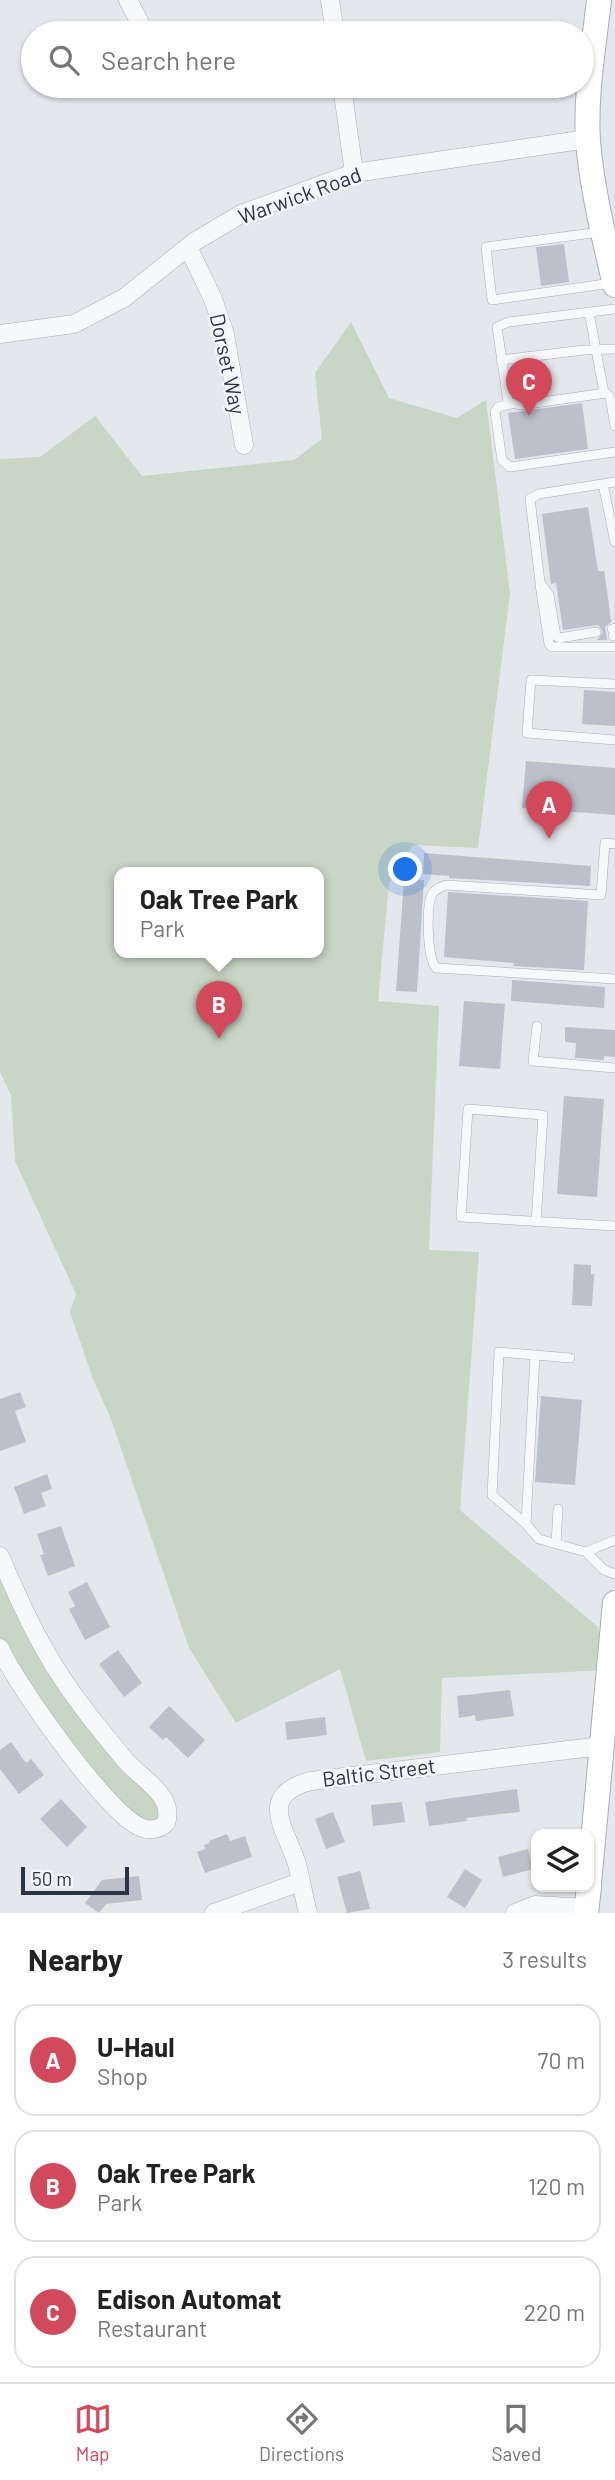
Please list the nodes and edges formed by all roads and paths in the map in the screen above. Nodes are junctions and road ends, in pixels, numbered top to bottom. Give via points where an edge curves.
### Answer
1 (128, 0) edge
2 (330, 0) edge
3 (599, 0) edge
4 (139, 21) dead end
5 (333, 21) edge
6 (594, 46) edge
7 (344, 98) edge
8 (589, 98) edge
9 (588, 139) junction
10 (354, 173) junction
11 (602, 231) junction
12 (188, 247) junction
13 (613, 271) edge
14 (615, 309) edge
15 (589, 312) junction
16 (0, 334) edge
17 (615, 349) edge
18 (596, 350) junction
19 (501, 360) junction
20 (604, 393) junction
21 (511, 404) junction
22 (613, 406) edge
23 (615, 425) edge
24 (244, 445) dead end
25 (615, 452) edge
26 (612, 485) edge
27 (615, 541) edge
28 (540, 582) junction
29 (596, 635) dead end
30 (615, 647) edge
31 (615, 684) edge
32 (615, 740) edge
33 (615, 844) edge
34 (615, 979) edge
35 (537, 1026) dead end
36 (615, 1068) edge
37 (537, 1222) junction
38 (615, 1226) edge
39 (535, 1355) junction
40 (570, 1358) dead end
41 (558, 1509) dead end
42 (526, 1524) junction
43 (615, 1540) edge
44 (556, 1544) junction
45 (586, 1552) junction
46 (0, 1556) edge
47 (615, 1574) edge
48 (615, 1603) edge
49 (0, 1648) edge
50 (601, 1746) junction
51 (300, 1882) junction
52 (588, 1898) edge
53 (214, 1913) edge
54 (308, 1913) edge
55 (515, 1913) edge

1 - 4 street
2 - 5 street
3 - 6 main road
7 - 10 street
8 - 9 main road
9 - 10 street, Warwick Road
9 - 11 main road
10 - 12 street, Warwick Road via 241,214
11 - 13 main road
11 - 13 lane via 486,247 492,300
12 - 16 street, Warwick Road via 101,312 74,324
12 - 24 street, Dorset Way via 225,334
14 - 15 lane
15 - 18 lane
15 - 19 lane via 499,324
17 - 18 lane
18 - 19 lane
18 - 20 lane
19 - 21 lane via 506,398
20 - 21 lane
20 - 22 lane
21 - 25 lane via 495,412 502,460 510,467
22 - 23 lane
26 - 27 lane
26 - 28 lane via 530,499
28 - 29 lane via 549,595 554,632 559,638
28 - 30 lane via 552,647
31 - 32 lane via 531,680 527,733
33 - 34 lane via 605,843 601,895 437,888 432,895 428,944 436,968
35 - 36 lane via 533,1061
37 - 37 lane via 461,1217 468,1109 543,1115
37 - 38 lane
39 - 40 lane
39 - 42 lane
39 - 42 lane via 499,1352 492,1495
41 - 44 lane
42 - 44 lane via 539,1539
43 - 45 lane
44 - 45 lane
45 - 47 lane
46 - 49 street via 47,1654 131,1768 160,1793 168,1810 166,1824 154,1829 141,1827 111,1802 60,1741
48 - 50 main road
50 - 51 street, Baltic Street via 301,1783 285,1793 278,1814
50 - 52 main road
51 - 53 street
51 - 54 street, Baltic Street
52 - 55 street via 536,1905

